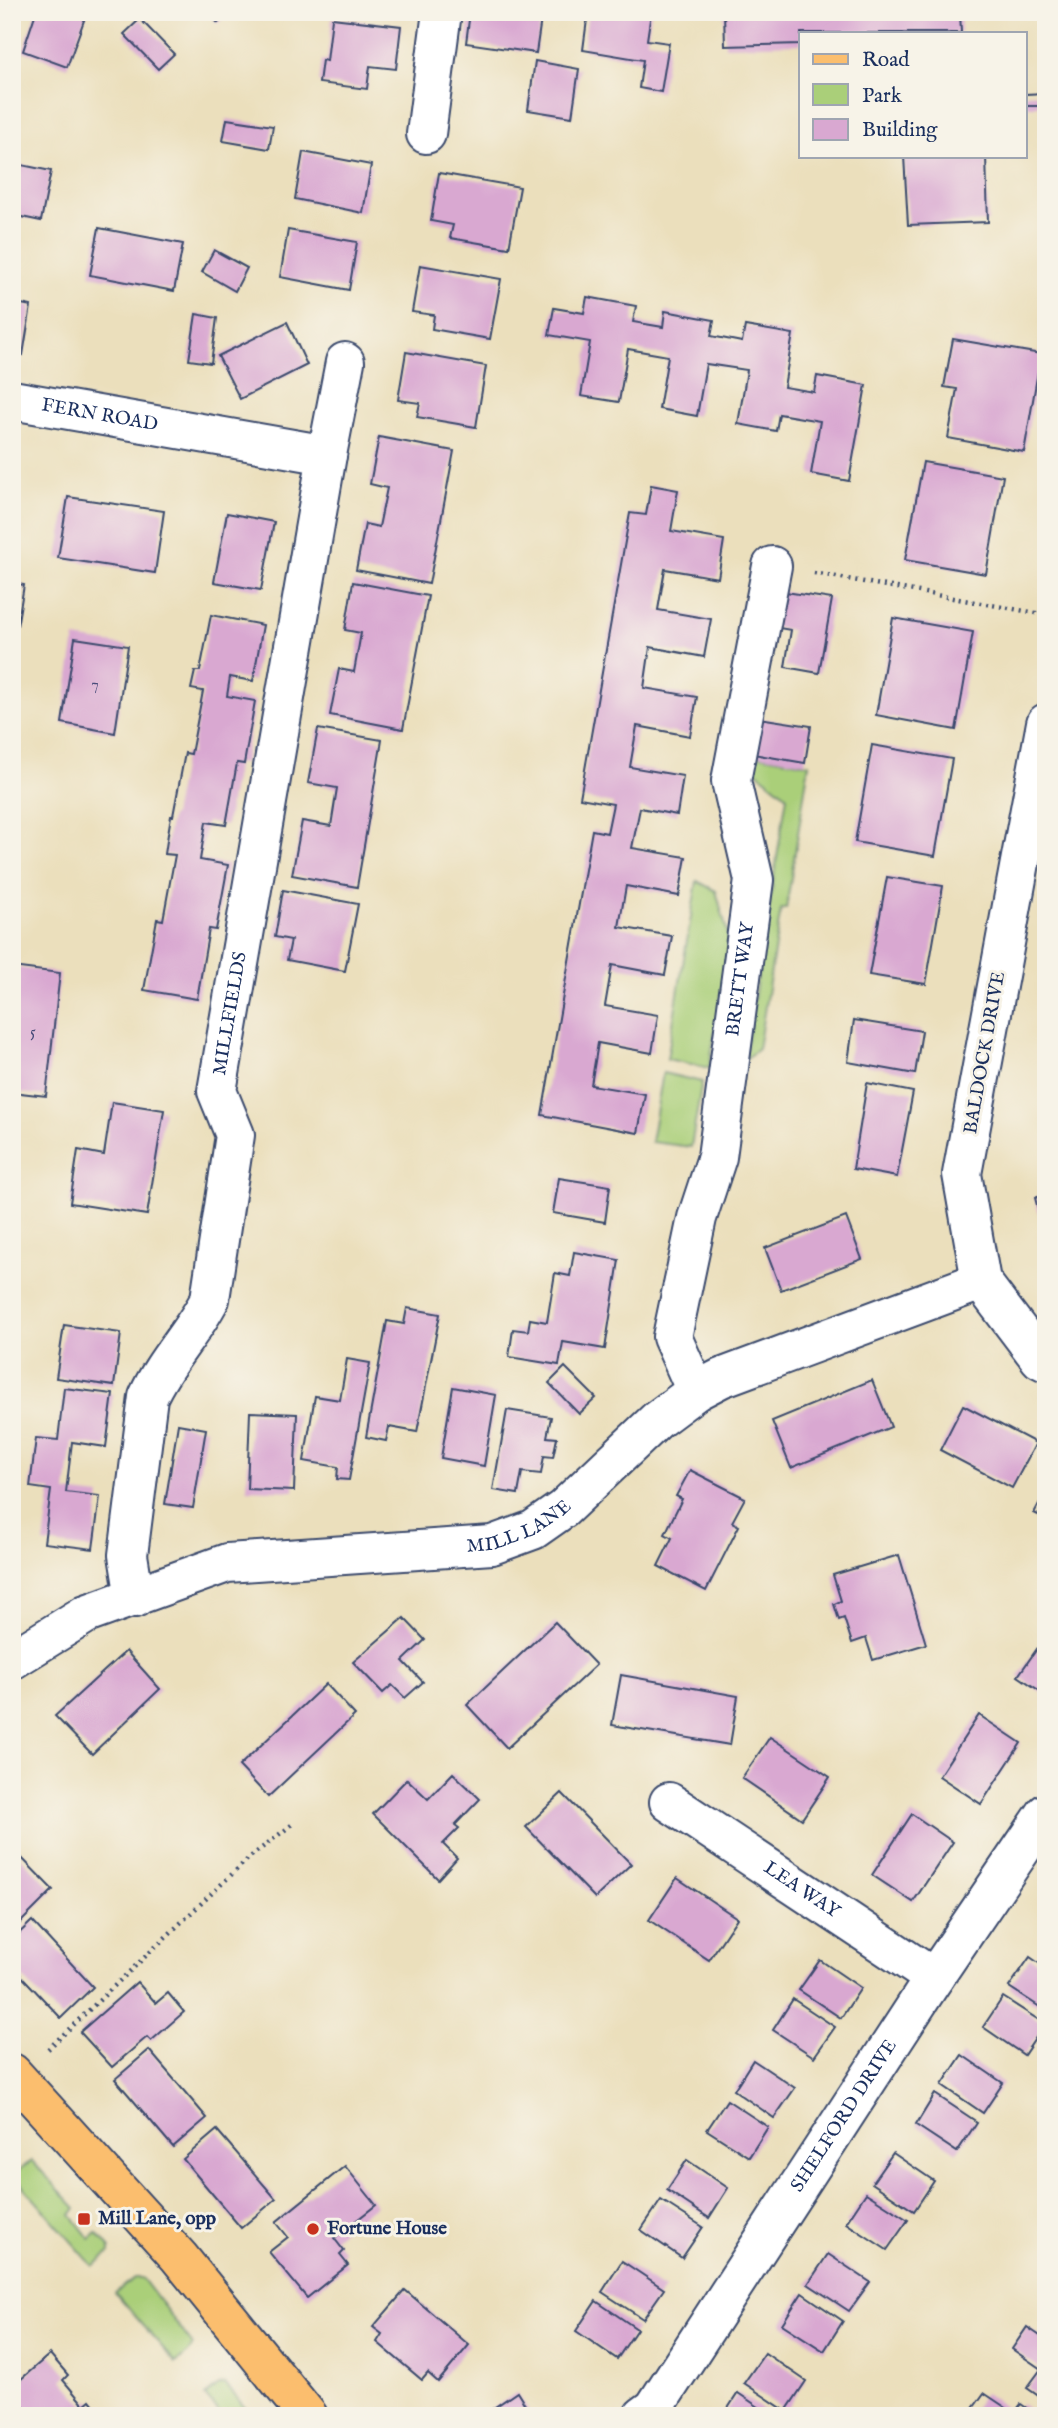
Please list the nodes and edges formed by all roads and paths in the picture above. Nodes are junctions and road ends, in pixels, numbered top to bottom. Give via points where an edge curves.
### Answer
1 (442, 12) edge
2 (426, 134) dead end
3 (345, 362) dead end
4 (12, 400) edge
5 (327, 455) junction
6 (772, 566) joint
7 (1046, 619) edge
8 (1046, 723) edge
9 (981, 1281) junction
10 (1046, 1362) edge
11 (695, 1391) junction
12 (135, 1598) junction
13 (12, 1660) edge
14 (668, 1802) dead end
15 (1046, 1813) edge
16 (294, 1823) dead end
17 (934, 1978) junction
18 (15, 2076) edge
19 (308, 2416) edge
20 (643, 2416) edge

1 - 2 street
3 - 5 street, MILLFIELDS
4 - 5 street, FERN ROAD
5 - 12 street, MILLFIELDS via 217,1091 235,1135 210,1299 158,1373 148,1397 128,1555
6 - 7 path via 1036,613
6 - 11 street, BRETT WAY via 731,781 754,880 717,1157 697,1218 672,1337
8 - 9 street, BALDOCK DRIVE via 962,1174
9 - 10 street, BALDOCK DRIVE
9 - 11 street, MILL LANE
11 - 12 street, MILL LANE via 657,1420 563,1509 533,1530 492,1545 226,1563
12 - 13 street, MILL LANE via 86,1614
14 - 17 street, LEA WAY
15 - 17 street, SHELFORD DRIVE
16 - 18 path via 250,1857
17 - 20 street, SHELFORD DRIVE via 654,2407
18 - 19 main road via 179,2257

